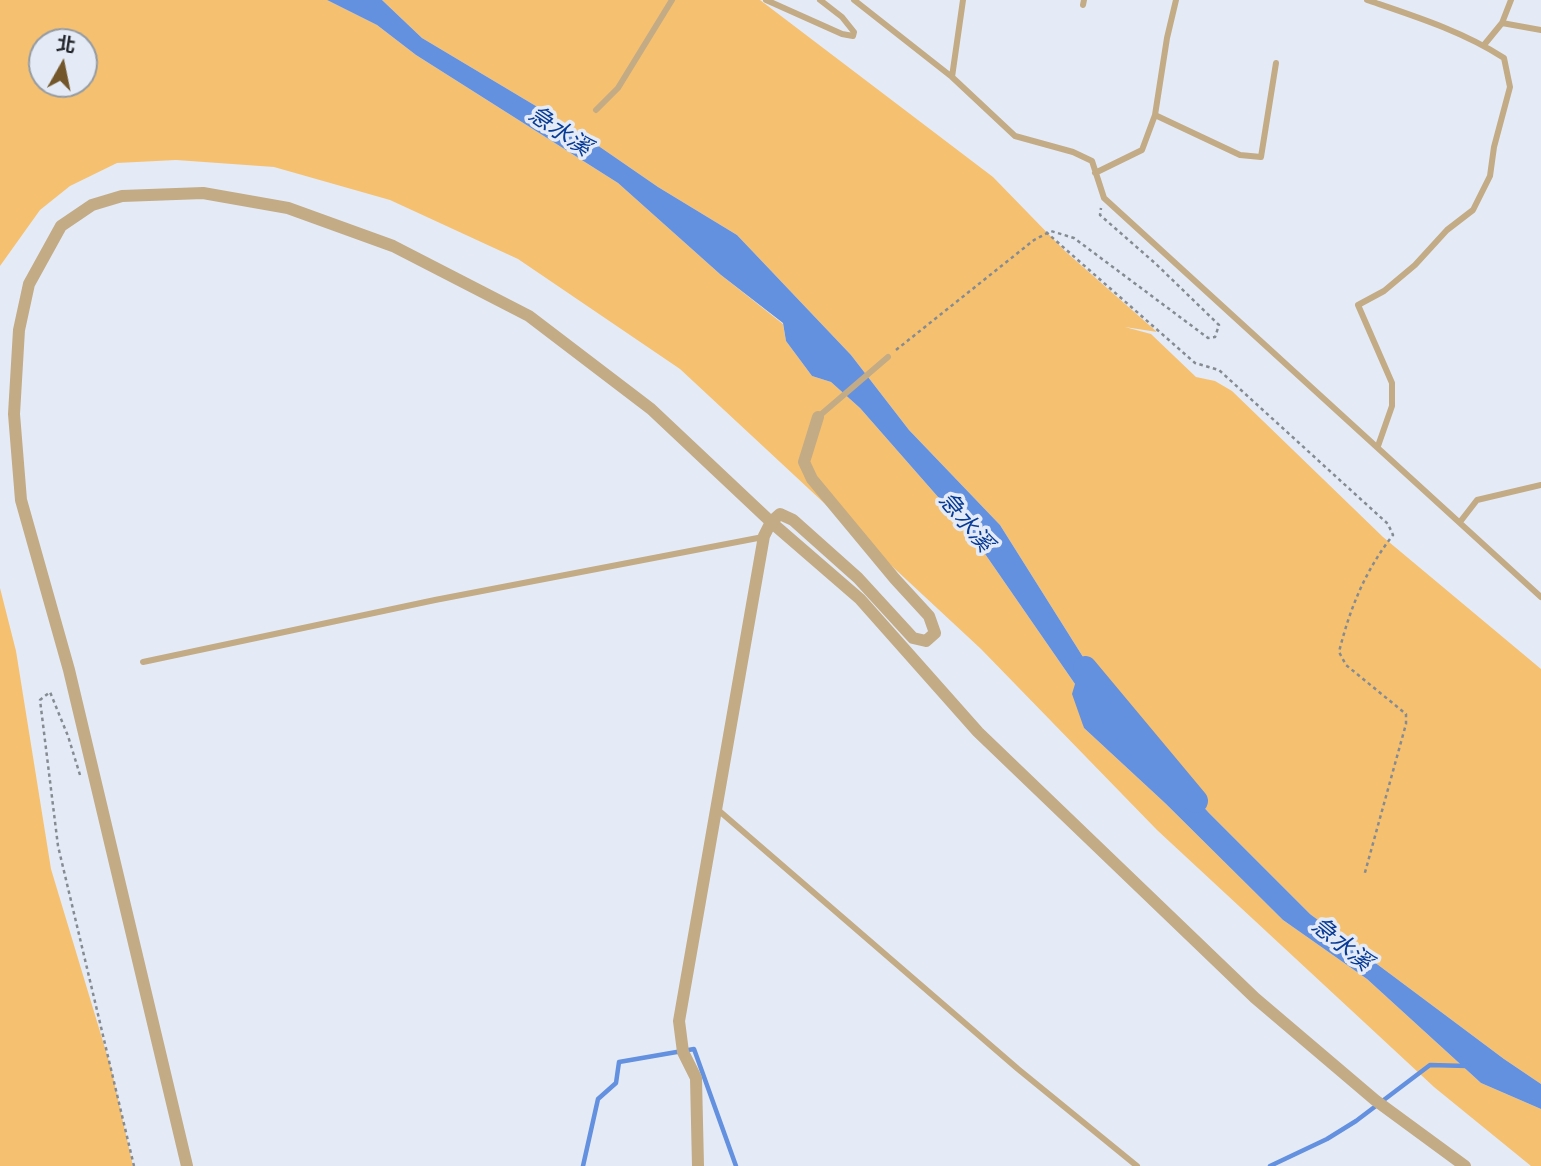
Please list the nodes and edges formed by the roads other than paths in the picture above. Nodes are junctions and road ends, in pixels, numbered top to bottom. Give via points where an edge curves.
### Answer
1 (672, 0) edge
2 (766, 0) edge
3 (820, 0) edge
4 (854, 0) edge
5 (963, 0) edge
6 (1176, 0) edge
7 (1367, 0) edge
8 (1511, 0) edge
9 (1502, 23) junction
10 (1541, 30) edge
11 (1484, 45) junction
12 (1276, 63) dead end
13 (952, 77) junction
14 (596, 110) dead end
15 (1155, 115) junction
16 (1095, 173) junction
17 (888, 357) road end
18 (818, 417) joint
19 (1378, 446) junction
20 (1541, 485) edge
21 (771, 522) junction
22 (1460, 522) junction
23 (764, 536) junction
24 (1541, 597) edge
25 (143, 662) dead end
26 (715, 808) junction
27 (187, 1166) edge
28 (698, 1166) edge
29 (1137, 1166) edge
30 (1465, 1166) edge

1 - 14 lane via 618,88
2 - 3 lane via 853,36 851,26
4 - 13 lane
5 - 13 lane
6 - 15 lane
7 - 11 lane
8 - 9 lane
9 - 10 lane
9 - 11 lane
11 - 19 lane via 1504,58 1510,87 1490,176 1473,210 1384,291 1358,305 1391,383 1392,406
12 - 15 lane via 1261,157 1240,155
13 - 16 lane via 1015,136 1073,152 1092,161
15 - 16 lane via 1142,150
16 - 19 lane via 1104,198
17 - 18 lane
18 - 21 street via 803,462 811,479 929,616 935,633 926,641 913,638 858,578 793,520 780,514
19 - 22 lane
20 - 22 lane via 1477,500
21 - 23 street
21 - 27 street via 651,409 529,316 393,246 288,208 203,193 122,196 92,205 61,226 29,284 19,330 13,414 21,500 69,670
21 - 30 street via 860,599 978,732 1255,998 1376,1100
22 - 24 lane
23 - 25 lane
23 - 26 street
26 - 28 street via 679,1021 683,1052 696,1078
26 - 29 lane

